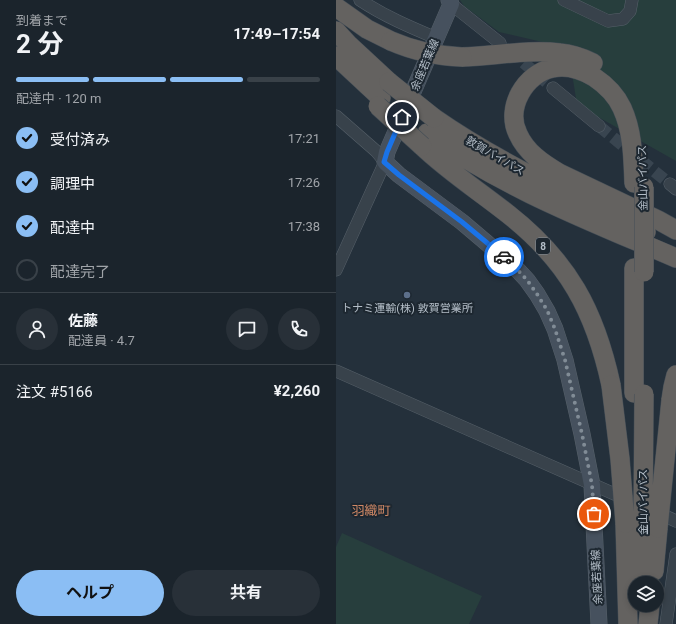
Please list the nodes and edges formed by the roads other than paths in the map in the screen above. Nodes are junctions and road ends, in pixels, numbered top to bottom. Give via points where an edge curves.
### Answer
1 (360, 0) edge
2 (564, 0) edge
3 (632, 0) edge
4 (450, 2) edge
5 (336, 7) edge
6 (336, 31) edge
7 (436, 38) junction
8 (500, 43) tunnel mouth
9 (336, 56) edge
10 (336, 64) edge
11 (553, 88) tunnel mouth
12 (383, 95) junction
13 (336, 116) edge
14 (599, 126) tunnel mouth
15 (428, 132) junction
16 (384, 162) junction
17 (639, 185) junction
18 (676, 230) edge
19 (676, 246) edge
20 (676, 258) edge
21 (336, 270) edge
22 (336, 371) edge
23 (676, 375) edge
24 (592, 485) junction
25 (676, 521) edge
26 (640, 526) junction
27 (676, 554) edge
28 (642, 576) edge
29 (651, 576) edge
30 (642, 612) edge
31 (649, 612) edge
32 (599, 624) edge
33 (628, 624) edge
34 (642, 624) edge
35 (648, 624) edge
36 (666, 624) edge

1 - 7 street via 403,24
2 - 3 street via 608,21 623,18 630,11
4 - 7 main road, 余座若葉線
4 - 8 street
5 - 17 highway, 金山バイパス, bridge via 367,29 414,50 462,57 526,52 562,53 584,59 604,70 629,97 638,117 642,138
6 - 12 highway, 敦賀バイパス / 8
7 - 16 main road, 余座若葉線
9 - 12 highway, 敦賀バイパス / 8
10 - 12 highway, 8
11 - 14 street
12 - 15 highway, 敦賀バイパス / 8
13 - 16 street via 376,151
15 - 19 highway, 敦賀バイパス / 8 via 458,135 530,175
15 - 20 highway, 敦賀バイパス / 8 via 476,166 526,192
15 - 26 highway, 金山バイパス / 8, bridge via 437,160 528,231 572,281 601,342 611,385 620,459
16 - 21 street
16 - 24 main road, 余座若葉線 via 491,246 514,266 537,294 555,329 565,360
17 - 18 highway via 628,123 609,89 589,75 566,67 541,72 524,86 518,97 514,121 517,133 532,154 544,165 559,173
17 - 26 highway, 金山バイパス / 8, bridge
22 - 24 street
23 - 26 highway, bridge
24 - 25 street
24 - 32 main road, 余座若葉線
26 - 28 highway, 金山バイパス / 8
26 - 29 highway
26 - 33 highway via 632,571
27 - 36 street
30 - 34 highway
31 - 35 highway

